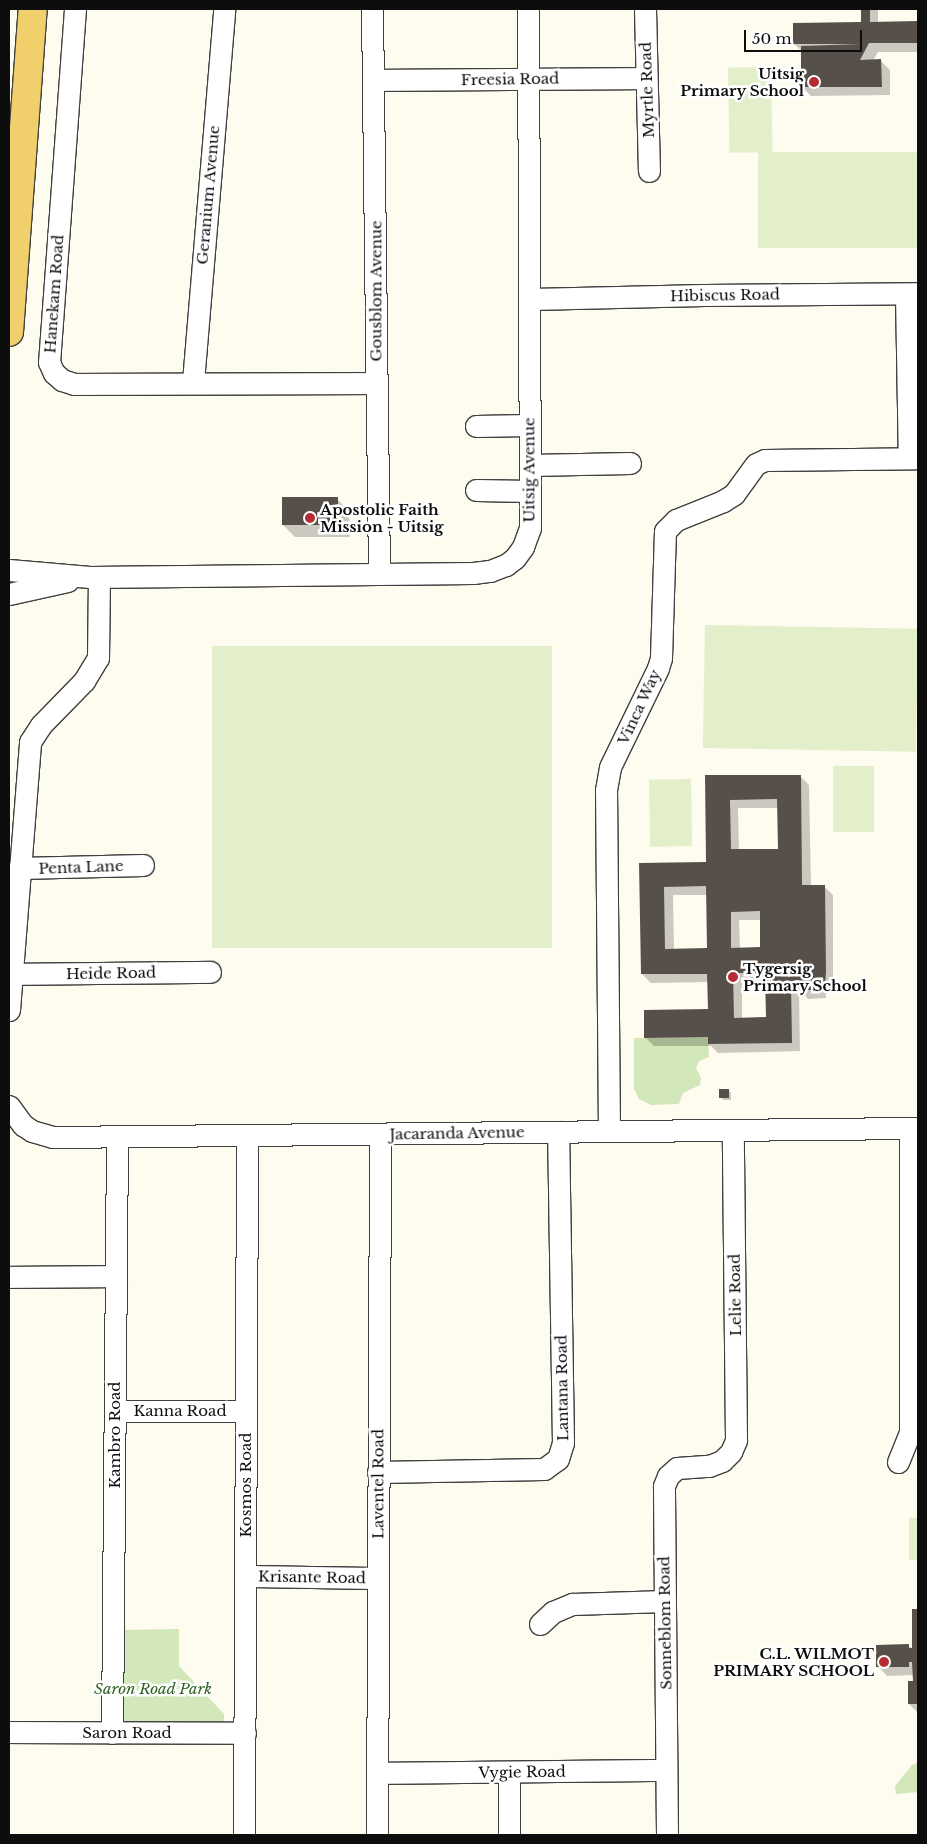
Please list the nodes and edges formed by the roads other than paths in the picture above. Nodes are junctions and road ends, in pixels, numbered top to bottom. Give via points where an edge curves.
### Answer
1 (34, 9) edge
2 (75, 9) edge
3 (224, 9) edge
4 (372, 9) edge
5 (528, 9) edge
6 (645, 9) edge
7 (646, 78) junction
8 (530, 79) junction
9 (374, 80) junction
10 (649, 171) dead end
11 (912, 293) edge
12 (531, 299) junction
13 (9, 332) edge
14 (193, 382) junction
15 (376, 383) junction
16 (529, 425) junction
17 (476, 426) dead end
18 (913, 458) edge
19 (630, 463) dead end
20 (530, 465) junction
21 (476, 490) dead end
22 (530, 491) junction
23 (9, 570) edge
24 (378, 573) junction
25 (94, 577) junction
26 (9, 594) edge
27 (143, 865) dead end
28 (19, 868) junction
29 (210, 972) dead end
30 (11, 974) junction
31 (9, 1010) edge
32 (9, 1106) edge
33 (914, 1128) edge
34 (733, 1130) junction
35 (610, 1131) junction
36 (558, 1132) junction
37 (380, 1134) junction
38 (247, 1135) junction
39 (117, 1137) junction
40 (116, 1276) junction
41 (9, 1277) edge
42 (115, 1411) junction
43 (246, 1412) junction
44 (727, 1458) joint
45 (898, 1462) dead end
46 (378, 1472) junction
47 (245, 1576) junction
48 (378, 1578) junction
49 (665, 1601) junction
50 (540, 1624) dead end
51 (9, 1732) edge
52 (112, 1733) junction
53 (245, 1733) junction
54 (666, 1770) junction
55 (509, 1772) junction
56 (378, 1773) junction
57 (244, 1835) edge
58 (378, 1835) edge
59 (509, 1835) edge
60 (667, 1835) edge

1 - 13 main road
2 - 14 street, Hanekam Road via 49,362 62,380 74,384
3 - 14 street, Geranium Avenue
4 - 9 street, Gousblom Avenue
5 - 8 street, Uitsig Avenue
6 - 7 street, Myrtle Road
7 - 8 street, Freesia Road
7 - 10 street, Myrtle Road
8 - 9 street, Freesia Road
8 - 12 street, Uitsig Avenue
9 - 15 street, Gousblom Avenue
11 - 12 street, Hibiscus Road
11 - 18 street
12 - 16 street, Uitsig Avenue via 528,325
14 - 15 street, Hanekam Road
15 - 24 street, Gousblom Avenue
16 - 17 street
16 - 20 street, Uitsig Avenue
18 - 35 street, Vinca Way via 765,460 756,464 734,494 676,520 665,530 661,658 610,768 606,790
19 - 20 street
20 - 22 street, Uitsig Avenue
21 - 22 street
22 - 24 street, Uitsig Avenue via 528,536 515,558 506,565 474,573
23 - 25 street, Uitsig Avenue
24 - 25 street, Uitsig Avenue
25 - 26 street, Uitsig Avenue
25 - 28 street via 98,658 84,681 41,725 30,742
27 - 28 street, Penta Lane
28 - 30 street
29 - 30 street, Heide Road
30 - 31 street
32 - 39 street, Jacaranda Avenue via 23,1125 42,1135
33 - 34 street, Jacaranda Avenue
33 - 45 street via 910,1432
34 - 35 street, Jacaranda Avenue
34 - 44 street, Lelie Road via 736,1433 734,1446
35 - 36 street, Jacaranda Avenue
36 - 37 street, Jacaranda Avenue
36 - 46 street, Lantana Road via 563,1443 558,1459 544,1470
37 - 38 street, Jacaranda Avenue
37 - 46 street, Laventel Road
38 - 39 street, Jacaranda Avenue
38 - 43 street, Kosmos Road
39 - 40 street, Kambro Road
40 - 41 street
40 - 42 street, Kambro Road
42 - 43 street, Kanna Road
42 - 52 street, Kambro Road
43 - 47 street, Kosmos Road
44 - 49 street, Sonneblom Road via 716,1465 677,1468 665,1480
46 - 48 street, Laventel Road
47 - 48 street, Krisante Road
47 - 53 street, Kosmos Road
48 - 56 street, Laventel Road
49 - 50 street via 572,1604 553,1612
49 - 54 street, Sonneblom Road
51 - 52 street, Saron Road
52 - 53 street, Saron Road
53 - 57 street, Kosmos Road
54 - 55 street, Vygie Road
54 - 60 street, Sonneblom Road
55 - 56 street, Vygie Road
55 - 59 street
56 - 58 street, Laventel Road

